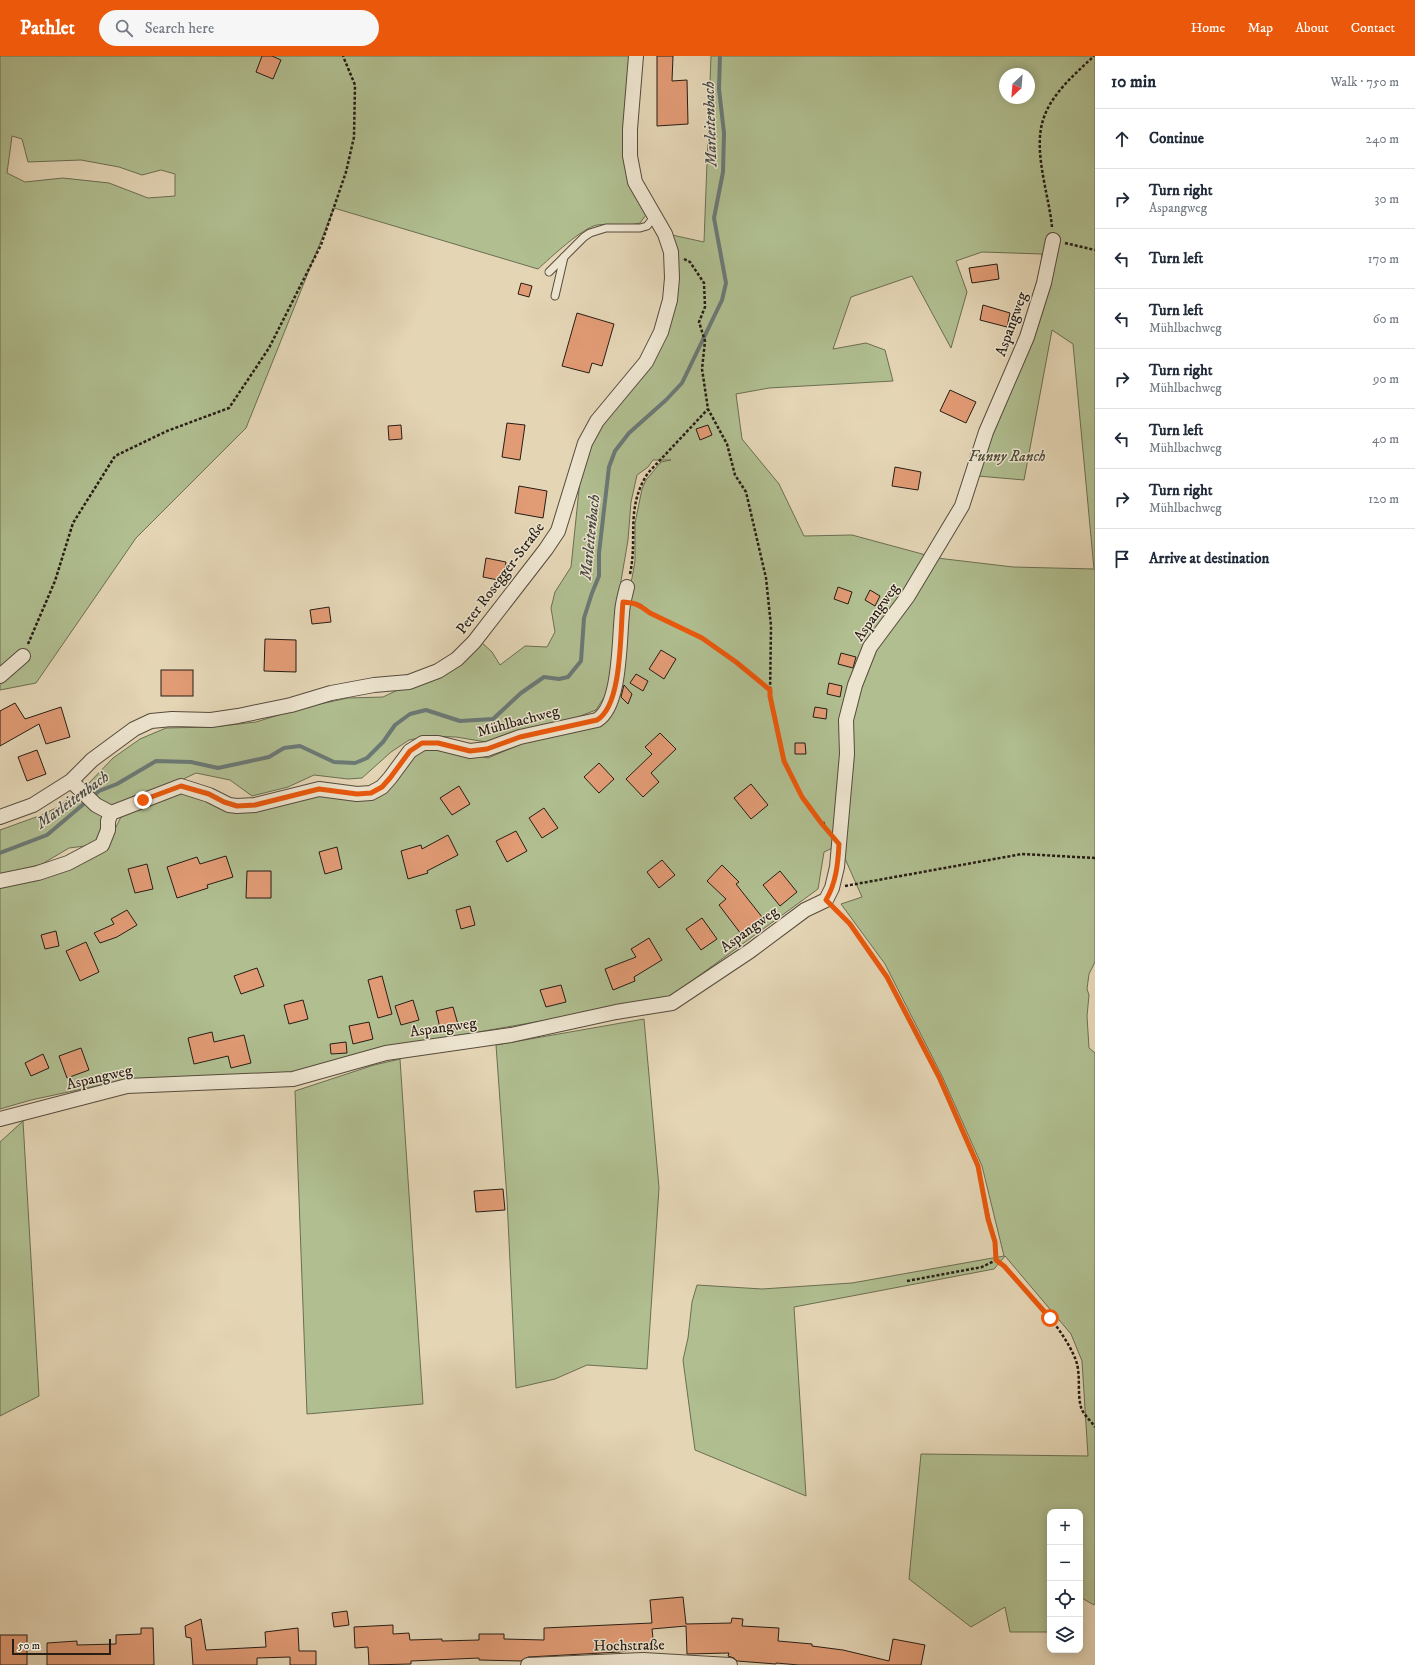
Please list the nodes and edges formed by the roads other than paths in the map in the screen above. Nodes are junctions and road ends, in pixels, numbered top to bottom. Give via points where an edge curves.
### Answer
1 (636, 56) edge
2 (654, 217) junction
3 (1053, 240) road end
4 (564, 257) junction
5 (549, 272) dead end
6 (555, 296) dead end
7 (627, 587) road end
8 (23, 656) road end
9 (0, 676) edge
10 (71, 781) junction
11 (111, 813) junction
12 (0, 817) edge
13 (0, 881) edge
14 (0, 1119) edge
15 (528, 1665) edge
16 (730, 1665) edge

1 - 2 street, Peter Rosegger-Straße via 630,156 635,182
2 - 4 lane via 647,226 640,228 606,228 590,233
2 - 10 street, Peter Rosegger-Straße via 665,234 671,252 670,300 661,332 646,362 597,421 585,443 558,531 474,642 457,659 438,671 409,682 331,693 291,705 238,716 211,720 151,721 134,729 92,760
3 - 14 street, Aspangweg via 1044,283 1027,337 986,432 962,506 908,596 870,647 856,685 846,720 847,754 837,867 829,894 672,1003 510,1034 386,1053 293,1079 127,1086
4 - 5 lane
4 - 6 lane
7 - 11 street, Mühlbachweg via 623,602 618,678 607,708 597,720 520,737 487,749 470,751 438,743 422,743 410,751 382,787 371,793 357,794 319,789 255,805 237,806 181,786
8 - 9 street
10 - 11 street via 96,805
10 - 12 street, Peter Rosegger-Straße via 33,804
11 - 13 street via 102,846 68,863
15 - 16 street, Hochstraße via 643,1660

